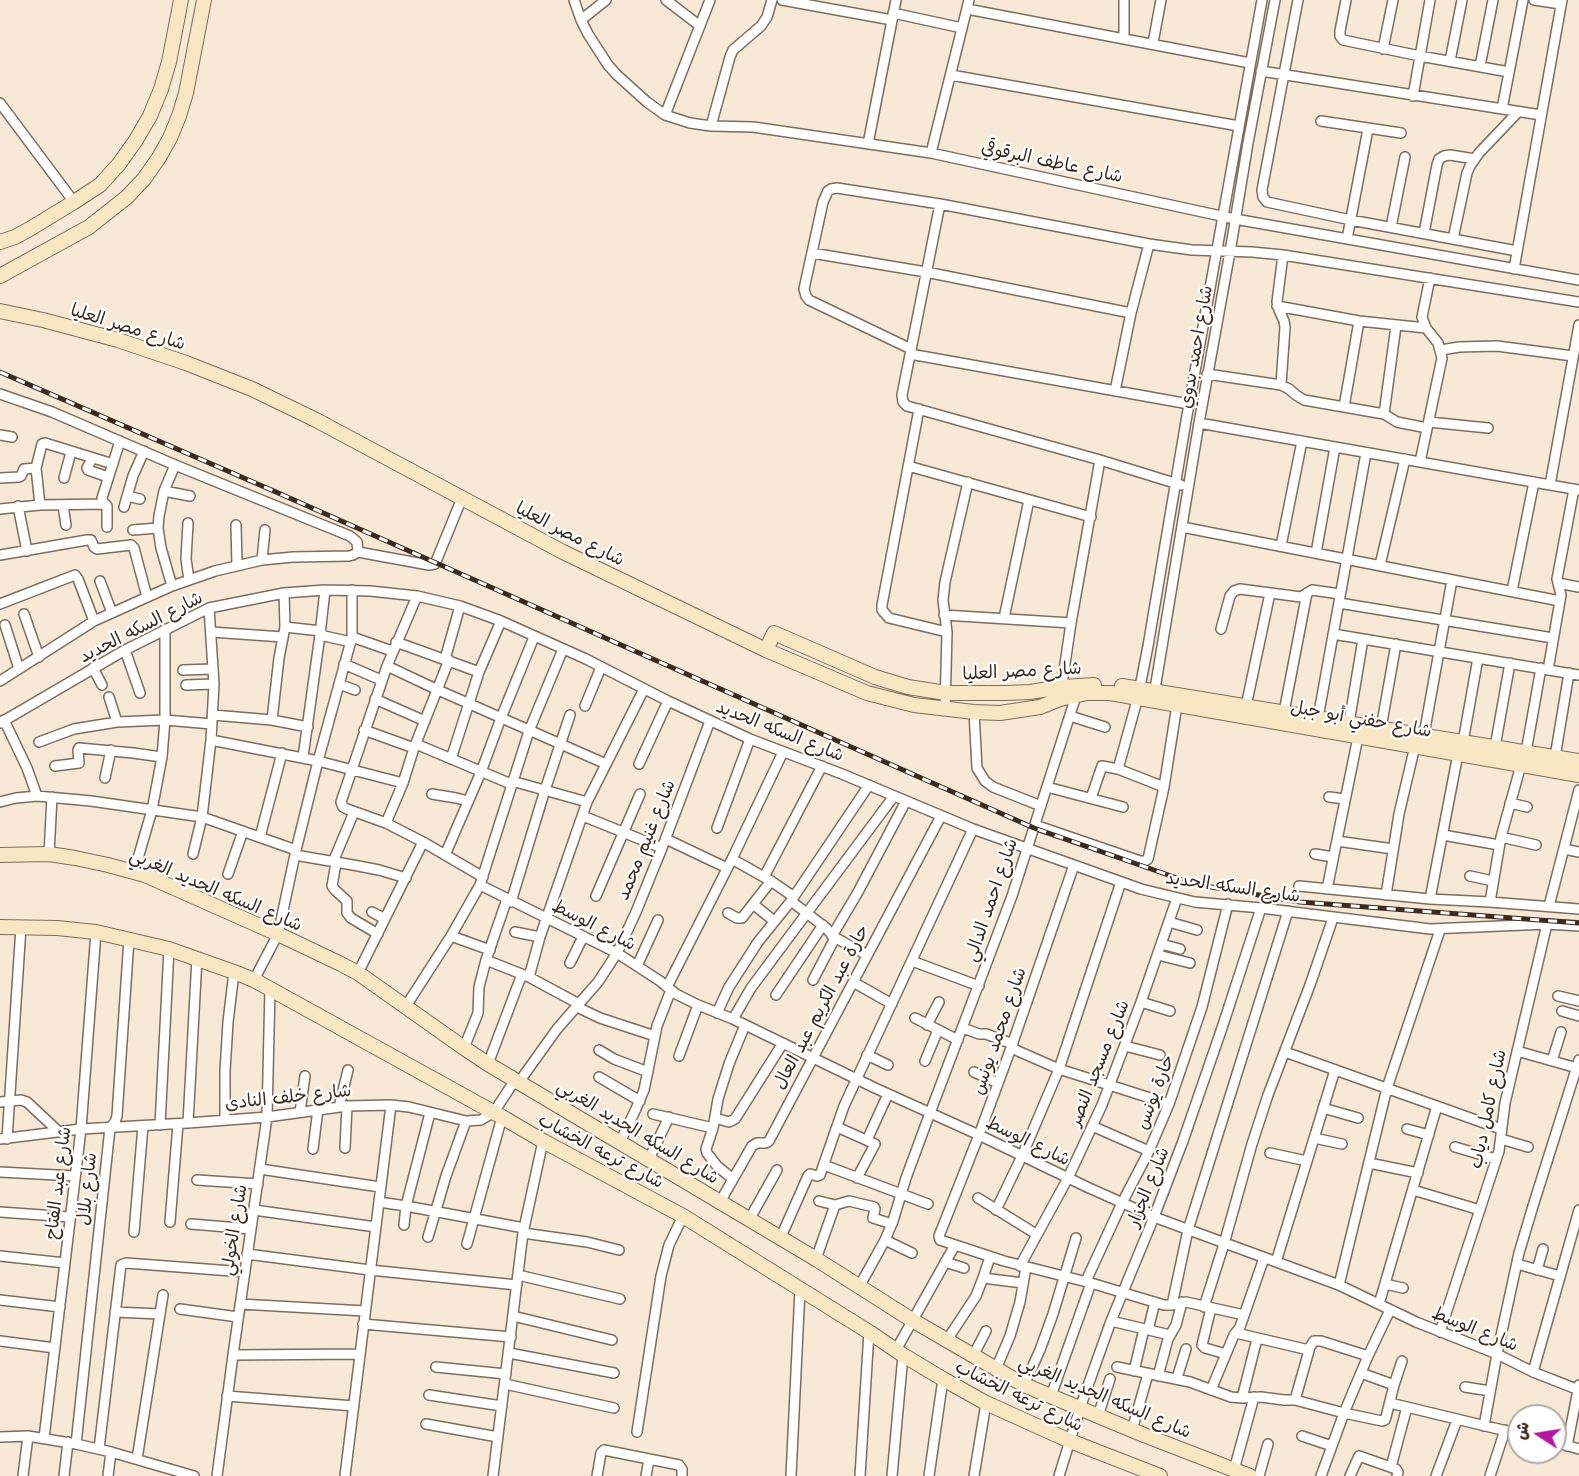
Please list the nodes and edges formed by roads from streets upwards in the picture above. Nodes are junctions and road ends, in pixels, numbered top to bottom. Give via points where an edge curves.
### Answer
1 (181, 0) edge
2 (204, 0) edge
3 (574, 0) edge
4 (606, 0) edge
5 (666, 0) edge
6 (710, 0) edge
7 (772, 0) edge
8 (782, 0) edge
9 (896, 0) edge
10 (1124, 0) edge
11 (1161, 0) edge
12 (1262, 0) edge
13 (1275, 0) edge
14 (1298, 0) edge
15 (1346, 0) edge
16 (1393, 0) edge
17 (1430, 0) edge
18 (1462, 0) edge
19 (1493, 0) edge
20 (1523, 0) edge
21 (1534, 0) edge
22 (1561, 2) edge
23 (818, 3) edge
24 (679, 4) edge
25 (968, 4) edge
26 (892, 16) junction
27 (581, 20) junction
28 (700, 26) junction
29 (962, 28) junction
30 (1124, 39) junction
31 (1153, 43) junction
32 (1383, 49) junction
33 (1420, 56) junction
34 (1450, 61) junction
35 (169, 62) junction
36 (1251, 63) junction
37 (191, 66) junction
38 (1480, 66) junction
39 (1261, 71) junction
40 (1509, 72) junction
41 (1284, 74) junction
42 (951, 75) junction
43 (1413, 96) junction
44 (0, 104) edge
45 (1502, 109) junction
46 (1518, 112) junction
47 (665, 115) junction
48 (1541, 116) junction
49 (1321, 122) dead end
50 (711, 126) junction
51 (1239, 126) junction
52 (1368, 129) junction
53 (1401, 134) dead end
54 (868, 144) junction
55 (931, 153) junction
56 (1404, 158) dead end
57 (1474, 159) junction
58 (74, 202) junction
59 (939, 204) junction
60 (1222, 216) junction
61 (1235, 219) junction
62 (1351, 220) junction
63 (1391, 227) junction
64 (1424, 233) junction
65 (1347, 239) junction
66 (1453, 239) junction
67 (0, 242) edge
68 (1149, 244) junction
69 (1216, 251) junction
70 (1517, 251) junction
71 (1230, 252) junction
72 (812, 253) junction
73 (1284, 255) junction
74 (1514, 269) junction
75 (926, 272) junction
76 (0, 276) edge
77 (1430, 279) junction
78 (1579, 280) edge
79 (1579, 302) edge
80 (1277, 306) junction
81 (0, 311) edge
82 (1131, 313) junction
83 (1359, 321) junction
84 (1579, 325) edge
85 (1396, 326) junction
86 (1426, 328) junction
87 (1441, 350) junction
88 (910, 351) junction
89 (1573, 356) junction
90 (1207, 374) junction
91 (1281, 385) junction
92 (1115, 391) junction
93 (0, 394) edge
94 (1189, 404) junction
95 (1344, 407) junction
96 (920, 409) junction
97 (1384, 414) junction
98 (1199, 423) junction
99 (1428, 425) junction
100 (1488, 428) dead end
101 (0, 435) edge
102 (12, 437) dead end
103 (120, 441) junction
104 (1302, 441) junction
105 (1335, 447) junction
106 (144, 451) junction
107 (71, 452) junction
108 (1366, 453) junction
109 (92, 459) junction
110 (1405, 459) junction
111 (1100, 460) junction
112 (1420, 462) junction
113 (113, 464) junction
114 (175, 465) junction
115 (908, 466) junction
116 (36, 468) junction
117 (108, 477) junction
118 (0, 478) edge
119 (64, 478) dead end
120 (968, 482) junction
121 (1534, 482) junction
122 (1175, 484) junction
123 (1550, 485) junction
124 (1188, 488) junction
125 (1576, 490) edge
126 (164, 491) junction
127 (127, 496) junction
128 (190, 496) dead end
129 (462, 498) junction
130 (140, 499) dead end
131 (1029, 500) junction
132 (105, 504) junction
133 (40, 505) junction
134 (63, 505) junction
135 (18, 506) junction
136 (124, 507) dead end
137 (0, 509) edge
138 (1090, 517) junction
139 (188, 522) dead end
140 (66, 525) dead end
141 (236, 525) dead end
142 (107, 527) dead end
143 (1182, 527) junction
144 (158, 528) junction
145 (133, 530) dead end
146 (266, 530) dead end
147 (1281, 546) junction
148 (27, 551) junction
149 (358, 552) junction
150 (1316, 553) junction
151 (0, 555) edge
152 (1347, 559) junction
153 (262, 560) junction
154 (1380, 565) junction
155 (237, 566) junction
156 (189, 580) junction
157 (1452, 580) junction
158 (100, 581) dead end
159 (1558, 583) junction
160 (172, 586) junction
161 (1579, 587) edge
162 (325, 590) junction
163 (352, 590) junction
164 (1512, 591) junction
165 (285, 593) junction
166 (1270, 593) junction
167 (1307, 593) junction
168 (417, 596) junction
169 (147, 597) junction
170 (1340, 598) junction
171 (1560, 601) junction
172 (0, 604) edge
173 (460, 606) junction
174 (210, 608) junction
175 (111, 613) junction
176 (24, 614) dead end
177 (944, 615) junction
178 (1004, 618) junction
179 (1444, 620) junction
180 (94, 621) junction
181 (501, 621) junction
182 (1071, 622) junction
183 (5, 626) dead end
184 (285, 627) junction
185 (1221, 628) dead end
186 (165, 629) junction
187 (211, 632) junction
188 (947, 632) junction
189 (321, 633) junction
190 (1333, 634) junction
191 (283, 637) junction
192 (534, 637) junction
193 (1553, 638) junction
194 (1363, 639) junction
195 (351, 640) junction
196 (396, 642) junction
197 (1396, 644) junction
198 (563, 649) junction
199 (125, 650) junction
200 (766, 650) junction
201 (392, 651) junction
202 (1439, 651) junction
203 (39, 657) junction
204 (1478, 658) junction
205 (447, 660) junction
206 (1510, 663) junction
207 (344, 664) junction
208 (387, 666) junction
209 (602, 667) junction
210 (93, 668) junction
211 (19, 669) junction
212 (213, 669) junction
213 (1544, 669) junction
214 (183, 670) dead end
215 (479, 672) junction
216 (1574, 674) edge
217 (1, 677) edge
218 (381, 680) junction
219 (102, 684) dead end
220 (214, 684) junction
221 (339, 684) junction
222 (186, 685) dead end
223 (644, 689) junction
224 (355, 690) dead end
225 (438, 690) junction
226 (140, 693) dead end
227 (946, 693) junction
228 (1061, 693) junction
229 (1139, 693) junction
230 (1076, 696) junction
231 (1154, 696) junction
232 (109, 697) dead end
233 (375, 699) junction
234 (668, 701) junction
235 (470, 704) junction
236 (1177, 705) junction
237 (585, 706) dead end
238 (945, 709) junction
239 (974, 712) junction
240 (1245, 712) junction
241 (1284, 712) junction
242 (570, 715) dead end
243 (1070, 716) junction
244 (501, 718) junction
245 (1318, 718) junction
246 (165, 720) junction
247 (212, 720) junction
248 (272, 720) junction
249 (425, 721) junction
250 (710, 721) junction
251 (2, 722) edge
252 (117, 722) junction
253 (1349, 723) junction
254 (309, 727) junction
255 (1105, 727) dead end
256 (1381, 728) junction
257 (364, 730) junction
258 (529, 731) junction
259 (1358, 737) junction
260 (750, 739) junction
261 (211, 740) junction
262 (39, 742) dead end
263 (1420, 743) junction
264 (561, 744) junction
265 (415, 746) junction
266 (1495, 747) junction
267 (1461, 748) junction
268 (111, 750) junction
269 (783, 752) junction
270 (282, 753) junction
271 (162, 757) junction
272 (303, 757) junction
273 (1555, 757) junction
274 (1523, 758) junction
275 (451, 759) junction
276 (318, 761) junction
277 (1579, 761) edge
278 (606, 764) junction
279 (639, 764) dead end
280 (55, 766) dead end
281 (822, 766) junction
282 (351, 769) junction
283 (1118, 770) junction
284 (481, 772) junction
285 (1579, 775) edge
286 (105, 778) dead end
287 (512, 782) junction
288 (403, 783) junction
289 (869, 785) junction
290 (1164, 787) junction
291 (1047, 788) junction
292 (545, 790) junction
293 (1579, 790) edge
294 (432, 794) dead end
295 (640, 794) dead end
296 (37, 796) junction
297 (894, 796) junction
298 (52, 797) junction
299 (1329, 797) dead end
300 (1090, 798) junction
301 (1345, 799) junction
302 (468, 801) junction
303 (906, 801) junction
304 (0, 802) edge
305 (588, 802) junction
306 (1510, 803) junction
307 (1041, 806) junction
308 (1123, 807) dead end
309 (1527, 807) dead end
310 (152, 810) junction
311 (354, 812) junction
312 (583, 816) junction
313 (941, 816) junction
314 (202, 817) junction
315 (386, 823) junction
316 (1035, 825) junction
317 (717, 828) dead end
318 (973, 829) junction
319 (243, 831) junction
320 (624, 832) junction
321 (1443, 834) junction
322 (260, 837) junction
323 (1337, 840) junction
324 (1500, 841) junction
325 (423, 842) junction
326 (664, 843) junction
327 (1536, 845) dead end
328 (1027, 848) junction
329 (1393, 849) junction
330 (1564, 849) junction
331 (1579, 852) edge
332 (295, 853) junction
333 (49, 854) junction
334 (193, 854) dead end
335 (1315, 854) dead end
336 (0, 855) edge
337 (445, 855) junction
338 (1334, 857) junction
339 (335, 862) junction
340 (729, 864) junction
341 (1074, 865) junction
342 (134, 872) junction
343 (228, 874) dead end
344 (1470, 876) dead end
345 (406, 878) junction
346 (767, 879) junction
347 (481, 881) junction
348 (1493, 881) junction
349 (1120, 882) junction
350 (1299, 886) dead end
351 (1328, 889) junction
352 (1386, 895) junction
353 (596, 896) dead end
354 (1177, 898) junction
355 (792, 899) junction
356 (1430, 899) junction
357 (509, 900) junction
358 (1490, 902) junction
359 (753, 904) junction
360 (1228, 904) junction
361 (1549, 906) junction
362 (1261, 908) junction
363 (1579, 909) edge
364 (1288, 911) junction
365 (372, 912) dead end
366 (728, 913) dead end
367 (808, 913) junction
368 (1333, 918) junction
369 (546, 919) junction
370 (657, 920) dead end
371 (384, 921) junction
372 (774, 921) junction
373 (1169, 922) junction
374 (1547, 924) junction
375 (823, 925) junction
376 (1579, 926) edge
377 (0, 927) edge
378 (21, 927) junction
379 (393, 928) dead end
380 (1197, 930) dead end
381 (1440, 930) junction
382 (96, 932) junction
383 (516, 932) dead end
384 (278, 934) junction
385 (378, 934) junction
386 (452, 936) junction
387 (583, 937) junction
388 (833, 937) junction
389 (540, 938) junction
390 (129, 939) junction
391 (1161, 944) junction
392 (1180, 949) dead end
393 (169, 950) junction
394 (490, 950) junction
395 (616, 953) junction
396 (867, 955) junction
397 (1158, 955) junction
398 (197, 958) junction
399 (486, 960) junction
400 (912, 961) junction
401 (570, 963) dead end
402 (1190, 963) dead end
403 (637, 966) junction
404 (234, 972) junction
405 (358, 974) junction
406 (526, 976) junction
407 (254, 980) junction
408 (813, 980) dead end
409 (853, 982) junction
410 (979, 986) junction
411 (270, 988) junction
412 (669, 988) junction
413 (776, 995) dead end
414 (1558, 996) dead end
415 (1579, 1001) edge
416 (939, 1002) dead end
417 (1142, 1002) junction
418 (892, 1004) junction
419 (578, 1005) junction
420 (698, 1005) junction
421 (406, 1006) junction
422 (1170, 1011) dead end
423 (1562, 1011) dead end
424 (717, 1012) junction
425 (1579, 1016) edge
426 (915, 1018) dead end
427 (733, 1019) junction
428 (745, 1025) junction
429 (927, 1025) junction
430 (963, 1028) junction
431 (938, 1030) junction
432 (1561, 1032) dead end
433 (655, 1036) junction
434 (958, 1040) junction
435 (783, 1043) junction
436 (1012, 1046) junction
437 (1125, 1046) junction
438 (464, 1048) junction
439 (599, 1050) dead end
440 (1517, 1051) junction
441 (1285, 1052) junction
442 (867, 1055) junction
443 (1160, 1055) dead end
444 (679, 1056) dead end
445 (813, 1057) junction
446 (925, 1061) dead end
447 (1552, 1061) junction
448 (489, 1064) junction
449 (1578, 1064) edge
450 (888, 1065) dead end
451 (1059, 1069) junction
452 (348, 1070) dead end
453 (1335, 1070) junction
454 (648, 1072) junction
455 (974, 1072) dead end
456 (305, 1076) dead end
457 (599, 1077) dead end
458 (857, 1079) junction
459 (517, 1081) junction
460 (998, 1083) junction
461 (1110, 1085) junction
462 (1387, 1088) junction
463 (888, 1094) junction
464 (5, 1101) edge
465 (640, 1101) junction
466 (1169, 1104) junction
467 (391, 1105) junction
468 (1437, 1106) junction
469 (343, 1107) junction
470 (1323, 1108) junction
471 (318, 1109) junction
472 (300, 1112) junction
473 (430, 1113) junction
474 (930, 1113) junction
475 (654, 1114) dead end
476 (498, 1115) junction
477 (267, 1117) junction
478 (669, 1117) junction
479 (1358, 1118) dead end
480 (225, 1120) junction
481 (466, 1121) junction
482 (714, 1123) junction
483 (178, 1124) junction
484 (188, 1124) junction
485 (160, 1125) junction
486 (143, 1126) junction
487 (1092, 1126) junction
488 (837, 1127) junction
489 (110, 1128) junction
490 (81, 1129) junction
491 (1407, 1129) dead end
492 (1501, 1129) junction
493 (59, 1132) junction
494 (979, 1135) junction
495 (1429, 1135) junction
496 (1314, 1138) junction
497 (3, 1139) edge
498 (1502, 1139) junction
499 (867, 1140) junction
500 (543, 1141) junction
501 (620, 1142) junction
502 (1342, 1144) dead end
503 (1455, 1147) dead end
504 (1528, 1147) dead end
505 (345, 1148) dead end
506 (313, 1149) dead end
507 (1149, 1151) junction
508 (1270, 1153) dead end
509 (1022, 1156) junction
510 (649, 1159) junction
511 (1496, 1159) junction
512 (1307, 1161) junction
513 (1369, 1163) junction
514 (824, 1165) junction
515 (260, 1169) junction
516 (777, 1170) dead end
517 (0, 1172) edge
518 (1418, 1173) junction
519 (75, 1176) junction
520 (857, 1178) junction
521 (1068, 1178) junction
522 (734, 1179) junction
523 (197, 1180) dead end
524 (258, 1184) junction
525 (380, 1188) junction
526 (1413, 1190) junction
527 (902, 1194) junction
528 (978, 1198) dead end
529 (819, 1200) dead end
530 (379, 1202) junction
531 (720, 1203) junction
532 (1122, 1203) junction
533 (928, 1204) dead end
534 (835, 1205) junction
535 (406, 1206) junction
536 (254, 1210) junction
537 (996, 1210) junction
538 (1480, 1210) junction
539 (1579, 1210) edge
540 (435, 1211) junction
541 (0, 1212) edge
542 (683, 1216) junction
543 (70, 1217) junction
544 (1154, 1217) junction
545 (474, 1219) junction
546 (749, 1220) junction
547 (170, 1222) dead end
548 (191, 1224) dead end
549 (404, 1224) dead end
550 (892, 1224) junction
551 (376, 1227) junction
552 (251, 1228) junction
553 (524, 1230) junction
554 (1188, 1230) junction
555 (134, 1232) dead end
556 (1036, 1234) junction
557 (428, 1237) dead end
558 (1076, 1238) dead end
559 (780, 1239) junction
560 (885, 1240) junction
561 (467, 1244) dead end
562 (1224, 1244) junction
563 (955, 1245) junction
564 (619, 1250) dead end
565 (1543, 1250) dead end
566 (912, 1253) dead end
567 (247, 1254) junction
568 (0, 1256) edge
569 (990, 1257) junction
570 (1264, 1258) junction
571 (816, 1259) junction
572 (945, 1262) junction
573 (1276, 1262) junction
574 (65, 1263) junction
575 (1517, 1264) junction
576 (1023, 1266) junction
577 (963, 1268) dead end
578 (370, 1270) junction
579 (1537, 1270) junction
580 (244, 1272) junction
581 (518, 1275) junction
582 (1064, 1276) junction
583 (1560, 1276) junction
584 (984, 1278) junction
585 (1088, 1282) junction
586 (1023, 1283) junction
587 (1385, 1284) junction
588 (517, 1285) junction
589 (1339, 1285) junction
590 (859, 1287) junction
591 (800, 1288) junction
592 (1403, 1288) dead end
593 (1122, 1292) junction
594 (163, 1295) dead end
595 (620, 1299) dead end
596 (0, 1300) edge
597 (1155, 1302) junction
598 (1182, 1302) junction
599 (240, 1304) junction
600 (1379, 1304) junction
601 (1172, 1305) junction
602 (60, 1307) junction
603 (1208, 1307) junction
604 (180, 1309) dead end
605 (1390, 1310) junction
606 (365, 1311) junction
607 (114, 1312) junction
608 (160, 1314) junction
609 (1244, 1315) junction
610 (513, 1316) junction
611 (238, 1317) junction
612 (912, 1320) junction
613 (1111, 1321) junction
614 (363, 1324) junction
615 (1146, 1330) junction
616 (986, 1331) dead end
617 (869, 1332) junction
618 (1440, 1332) junction
619 (1236, 1333) junction
620 (1170, 1335) junction
621 (511, 1337) junction
622 (1257, 1339) junction
623 (612, 1340) dead end
624 (947, 1340) junction
625 (0, 1341) edge
626 (55, 1348) junction
627 (1186, 1349) dead end
628 (1309, 1350) junction
629 (509, 1353) junction
630 (900, 1353) junction
631 (233, 1354) junction
632 (360, 1354) junction
633 (1226, 1354) junction
634 (1497, 1354) junction
635 (973, 1356) junction
636 (1368, 1356) junction
637 (1402, 1361) dead end
638 (436, 1367) dead end
639 (1117, 1367) dead end
640 (996, 1369) junction
641 (1134, 1371) junction
642 (1533, 1372) junction
643 (614, 1373) dead end
644 (1361, 1373) junction
645 (1153, 1375) junction
646 (1177, 1378) junction
647 (505, 1379) junction
648 (943, 1379) junction
649 (1110, 1379) dead end
650 (1024, 1385) junction
651 (1394, 1385) junction
652 (1465, 1387) dead end
653 (1579, 1388) edge
654 (1210, 1390) junction
655 (1490, 1392) junction
656 (429, 1395) dead end
657 (227, 1396) junction
658 (1051, 1396) junction
659 (1254, 1397) junction
660 (1242, 1398) junction
661 (1295, 1400) junction
662 (986, 1403) junction
663 (1389, 1403) junction
664 (354, 1406) junction
665 (502, 1406) junction
666 (1407, 1407) junction
667 (614, 1408) dead end
668 (1080, 1408) junction
669 (1344, 1413) junction
670 (1098, 1416) junction
671 (1457, 1420) junction
672 (426, 1424) dead end
673 (1484, 1426) junction
674 (1132, 1430) junction
675 (1504, 1430) junction
676 (1507, 1431) edge
677 (637, 1432) dead end
678 (28, 1436) junction
679 (1302, 1436) dead end
680 (0, 1437) edge
681 (498, 1437) junction
682 (44, 1438) junction
683 (1070, 1441) junction
684 (72, 1443) junction
685 (1268, 1444) dead end
686 (1332, 1446) junction
687 (1567, 1446) joint
688 (99, 1449) junction
689 (1579, 1449) edge
690 (111, 1452) junction
691 (137, 1459) junction
692 (649, 1459) junction
693 (155, 1464) junction
694 (1391, 1467) junction
695 (1234, 1470) junction
696 (1155, 1475) edge
697 (1494, 1475) edge
698 (23, 1476) edge
699 (64, 1476) edge
700 (108, 1476) edge
701 (154, 1476) edge
702 (194, 1476) edge
703 (217, 1476) edge
704 (345, 1476) edge
705 (494, 1476) edge
706 (597, 1476) edge
707 (646, 1476) edge
708 (682, 1476) edge
709 (791, 1476) edge
710 (860, 1476) edge
711 (892, 1476) edge
712 (929, 1476) edge
713 (974, 1476) edge
714 (1059, 1476) edge
715 (1250, 1476) edge
716 (1259, 1476) edge
717 (1321, 1476) edge
718 (1350, 1476) edge
719 (1397, 1476) edge
720 (1436, 1476) edge

1 - 35 street
2 - 37 street
3 - 27 street, شارع عاطف البرقوقي
4 - 27 street
5 - 24 street
6 - 28 street
7 - 50 street via 761,26 733,50
8 - 23 street
9 - 26 street
10 - 30 street
11 - 31 street
12 - 36 street, شارع احمد بدوي
13 - 39 street, شارع احمد بدوي
14 - 41 street
15 - 32 street via 1340,31 1343,40
16 - 32 street
17 - 33 street
18 - 34 street
19 - 38 street
20 - 40 street
21 - 22 street
22 - 48 street
23 - 26 street
24 - 28 street
25 - 29 street
25 - 30 street
26 - 29 street
26 - 54 street
27 - 47 street, شارع عاطف البرقوقي via 617,75
28 - 47 street
29 - 42 street
30 - 31 street
31 - 36 street
32 - 33 street
33 - 34 street
33 - 43 street
34 - 38 street
35 - 37 street
35 - 58 street via 150,116 119,164 100,185
36 - 51 street, شارع احمد بدوي
37 - 76 street via 180,116 144,179 89,227
38 - 40 street
39 - 41 street
39 - 61 street, شارع احمد بدوي
40 - 45 street
41 - 43 street
41 - 62 street via 1263,197 1273,205
42 - 51 street
42 - 55 street
43 - 45 street
44 - 58 street
45 - 46 street
46 - 48 street
46 - 57 street
47 - 50 street, شارع عاطف البرقوقي
48 - 70 street
49 - 52 street
50 - 54 street, شارع عاطف البرقوقي via 753,127
51 - 60 street, شارع احمد بدوي
52 - 53 street
52 - 62 street
54 - 55 street, شارع عاطف البرقوقي
55 - 60 street, شارع عاطف البرقوقي
56 - 63 street
57 - 64 street via 1450,155 1439,159
57 - 66 street via 1467,173
58 - 67 street
59 - 68 street
59 - 72 street via 831,189 823,201
59 - 75 street
60 - 61 street, شارع عاطف البرقوقي
60 - 69 street, شارع احمد بدوي
61 - 65 street, شارع عاطف البرقوقي
61 - 71 street, شارع احمد بدوي
62 - 63 street
62 - 65 street
63 - 64 street
64 - 66 street
65 - 74 street, شارع عاطف البرقوقي
66 - 70 street
68 - 69 street
68 - 82 street
69 - 71 street
69 - 94 street, شارع احمد بدوي
70 - 74 street
71 - 73 street
71 - 90 street, شارع احمد بدوي
72 - 75 street
72 - 88 street via 804,289 809,300
73 - 77 street
73 - 80 street
74 - 78 street, شارع عاطف البرقوقي
75 - 82 street
75 - 88 street
77 - 79 street
77 - 86 street via 1422,317
80 - 83 street
80 - 91 street via 1285,327
81 - 129 street, شارع مصر العليا via 118,340 219,375 316,420
82 - 92 street
83 - 85 street
83 - 95 street
84 - 89 street
85 - 86 street
85 - 97 street
86 - 87 street
87 - 89 street via 1497,346
87 - 99 street
88 - 92 street
88 - 96 street via 902,399 907,406
89 - 123 street
90 - 91 street
90 - 98 street, شارع احمد بدوي
91 - 95 street via 1304,400
92 - 94 street
93 - 103 street
94 - 122 street, شارع احمد بدوي
95 - 97 street
96 - 111 street
96 - 115 street
97 - 99 street via 1397,422
98 - 104 street
98 - 124 street, شارع احمد بدوي
99 - 100 street
99 - 112 street
101 - 102 street
103 - 106 street
103 - 113 street
104 - 105 street
104 - 147 street
105 - 108 street
105 - 150 street
106 - 114 street
106 - 127 street
107 - 109 street
107 - 116 street via 42,444
107 - 119 street
108 - 110 street
108 - 152 street
109 - 113 street
109 - 117 street via 88,470
110 - 112 street
110 - 154 street
111 - 122 street
111 - 138 street
112 - 121 street
113 - 117 street
114 - 126 street
114 - 149 street via 350,536 357,542
115 - 120 street
115 - 188 street via 882,610 889,618
116 - 118 street via 26,468 19,477
116 - 133 street
117 - 132 street via 102,498
120 - 131 street
120 - 177 street via 945,582
121 - 123 street
121 - 164 street
122 - 124 street
122 - 229 street, شارع احمد بدوي
123 - 125 street
124 - 143 street, شارع احمد بدوي
125 - 159 street
126 - 128 street
126 - 144 street
127 - 130 street
127 - 136 street
129 - 149 street, شارع السكه الحديد via 435,564
129 - 200 street, شارع مصر العليا via 563,552
131 - 138 street
131 - 178 street
132 - 134 street
132 - 142 street
133 - 134 street
133 - 135 street
134 - 140 street
135 - 137 street
135 - 148 street
138 - 182 street
139 - 156 street
141 - 155 street
143 - 147 street
143 - 231 street, شارع احمد بدوي
144 - 145 street
144 - 160 street
146 - 153 street
147 - 150 street
148 - 151 street
148 - 169 street via 89,540 99,549 133,546
149 - 153 street, شارع السكه الحديد via 349,556
150 - 152 street
152 - 154 street
152 - 170 street
153 - 155 street, شارع السكه الحديد
154 - 157 street
155 - 156 street, شارع السكه الحديد
156 - 160 street, شارع السكه الحديد
157 - 164 street
157 - 179 street
158 - 175 street
159 - 161 street
159 - 171 street
160 - 169 street, شارع السكه الحديد
162 - 163 street, شارع السكه الحديد
162 - 165 street, شارع السكه الحديد
162 - 189 street
163 - 168 street, شارع السكه الحديد
163 - 195 street
164 - 171 street
165 - 174 street, شارع السكه الحديد
165 - 184 street
166 - 167 street via 1301,597
166 - 185 street via 1234,591
166 - 240 street
167 - 170 street via 1316,590
167 - 241 street
168 - 173 street, شارع السكه الحديد
168 - 196 street
169 - 175 street, شارع السكه الحديد
170 - 179 street
170 - 190 street
171 - 193 street
172 - 180 street via 75,575
173 - 181 street, شارع السكه الحديد
173 - 205 street
174 - 186 street, شارع السكه الحديد
174 - 187 street
175 - 180 street, شارع السكه الحديد
176 - 203 street
177 - 178 street
177 - 188 street
178 - 182 street
179 - 193 street
179 - 202 street
180 - 203 street, شارع السكه الحديد
181 - 192 street, شارع السكه الحديد
181 - 215 street
182 - 228 street
183 - 211 street
184 - 189 street
184 - 191 street
186 - 199 street, شارع السكه الحديد
186 - 246 street
187 - 191 street
187 - 212 street
188 - 227 street
189 - 195 street
189 - 254 street
190 - 194 street
190 - 245 street
191 - 248 street
192 - 198 street, شارع السكه الحديد
192 - 244 street
193 - 213 street
194 - 197 street
194 - 253 street
195 - 201 street
195 - 207 street
196 - 201 street
196 - 205 street
197 - 202 street
197 - 256 street
198 - 209 street, شارع السكه الحديد
198 - 258 street
199 - 210 street, شارع السكه الحديد
199 - 226 street
200 - 227 street, شارع مصر العليا via 774,633 875,677
200 - 238 street, شارع مصر العليا via 867,693
201 - 208 street
202 - 204 street
202 - 263 street
203 - 211 street, شارع السكه الحديد
204 - 206 street
204 - 267 street
205 - 215 street
205 - 225 street
206 - 213 street
206 - 266 street
207 - 218 street
207 - 221 street
208 - 218 street
208 - 225 street
209 - 223 street, شارع السكه الحديد
209 - 237 street
210 - 219 street
210 - 251 street, شارع السكه الحديد
211 - 217 street, شارع السكه الحديد
212 - 214 street
212 - 220 street
213 - 216 street
213 - 274 street
215 - 235 street
216 - 273 street
218 - 233 street
220 - 222 street
220 - 247 street
221 - 224 street
221 - 276 street
223 - 234 street, شارع السكه الحديد
223 - 278 street
225 - 235 street
225 - 249 street
227 - 228 street, شارع مصر العليا
227 - 238 street
228 - 229 street, شارع مصر العليا via 1107,684
228 - 230 street, شارع مصر العليا
228 - 239 street, شارع مصر العليا via 1040,707
229 - 230 street, شارع مصر العليا
229 - 231 street, شارع حفني أبو جبل
229 - 283 street, شارع احمد بدوي
230 - 243 street, شارع احمد الدالي
231 - 236 street, شارع حفني أبو جبل
231 - 240 street, شارع حفني أبو جبل
232 - 252 street
233 - 249 street
233 - 257 street
234 - 250 street, شارع السكه الحديد
234 - 279 street
235 - 244 street
235 - 275 street
236 - 240 street, شارع حفني أبو جبل
236 - 290 street
238 - 239 street, شارع مصر العليا
239 - 307 street via 977,768 985,782
240 - 241 street, شارع حفني أبو جبل
240 - 259 street, شارع حفني أبو جبل
241 - 245 street, شارع حفني أبو جبل
242 - 264 street
243 - 255 street
243 - 291 street, شارع احمد الدالي
244 - 258 street
244 - 284 street
245 - 253 street, شارع حفني أبو جبل
246 - 247 street
246 - 252 street
246 - 271 street
247 - 248 street
247 - 261 street
248 - 254 street
249 - 265 street
250 - 260 street, شارع السكه الحديد
250 - 326 street, شارع غنيم محمد
251 - 296 street
252 - 262 street via 74,729
253 - 256 street, شارع حفني أبو جبل
254 - 272 street
256 - 263 street, شارع حفني أبو جبل
257 - 265 street
257 - 282 street
258 - 264 street
258 - 287 street
259 - 263 street, شارع حفني أبو جبل
259 - 301 street
260 - 269 street, شارع السكه الحديد
260 - 317 street
261 - 270 street
261 - 314 street
263 - 267 street, شارع حفني أبو جبل
263 - 329 street
264 - 278 street
264 - 292 street
265 - 275 street
265 - 288 street
266 - 267 street, شارع حفني أبو جبل
266 - 274 street, شارع حفني أبو جبل
267 - 274 street, شارع حفني أبو جبل
267 - 321 street
268 - 271 street
268 - 280 street via 79,748 79,763
268 - 286 street
269 - 281 street, شارع السكه الحديد
269 - 340 street
270 - 272 street
270 - 322 street
271 - 310 street
272 - 276 street
273 - 274 street, شارع حفني أبو جبل
273 - 277 street, شارع حفني أبو جبل
274 - 285 street, شارع حفني أبو جبل
274 - 306 street
275 - 284 street
276 - 282 street
276 - 332 street
278 - 305 street
281 - 289 street, شارع السكه الحديد
281 - 346 street
282 - 288 street
282 - 311 street, شارع الوسط via 341,802
283 - 290 street
283 - 300 street via 1101,766
284 - 287 street
284 - 302 street
287 - 292 street
287 - 347 street
288 - 315 street
289 - 297 street, شارع السكه الحديد
289 - 355 street
290 - 316 street via 1150,855 1145,861
291 - 300 street
291 - 307 street, شارع احمد الدالي
292 - 305 street
292 - 357 street
293 - 330 street
294 - 302 street
295 - 320 street
296 - 298 street
296 - 304 street
297 - 303 street, شارع السكه الحديد
297 - 367 street
298 - 310 street
298 - 333 street
299 - 301 street
300 - 308 street
301 - 323 street
302 - 337 street
303 - 313 street, شارع السكه الحديد
303 - 388 street
305 - 312 street
306 - 309 street
306 - 324 street
307 - 316 street, شارع احمد الدالي
310 - 314 street
310 - 342 street
311 - 315 street, شارع الوسط
311 - 339 street
312 - 320 street
312 - 369 street
313 - 318 street, شارع السكه الحديد
313 - 396 street, حارة عبد الكريم عبد العال
314 - 319 street
314 - 334 street
315 - 325 street, شارع الوسط
316 - 328 street, شارع احمد الدالي
318 - 328 street, شارع السكه الحديد
318 - 400 street
319 - 322 street
319 - 343 street
320 - 326 street
320 - 353 street
321 - 324 street
321 - 356 street
322 - 332 street
323 - 329 street
323 - 338 street
324 - 327 street
324 - 348 street
325 - 337 street, شارع الوسط
325 - 345 street
326 - 340 street
326 - 395 street, شارع غنيم محمد
328 - 341 street, شارع السكه الحديد
328 - 410 street, شارع احمد الدالي
329 - 352 street
330 - 331 street
330 - 361 street
332 - 339 street
332 - 384 street
333 - 336 street, شارع السكه الحديد الغربي
333 - 342 street, شارع السكه الحديد الغربي
335 - 338 street
337 - 347 street, شارع الوسط
338 - 351 street
339 - 345 street
339 - 385 street via 332,886 347,901 347,914
340 - 346 street
340 - 412 street
341 - 349 street, شارع السكه الحديد
341 - 436 street, شارع محمد يونس
342 - 384 street, شارع السكه الحديد الغربي
344 - 348 street
345 - 371 street
346 - 355 street
346 - 359 street
347 - 357 street, شارع الوسط
347 - 386 street
348 - 358 street
349 - 354 street, شارع السكه الحديد
349 - 451 street
350 - 351 street, شارع السكه الحديد
351 - 352 street, شارع السكه الحديد
352 - 356 street, شارع السكه الحديد
354 - 360 street, شارع السكه الحديد
354 - 373 street, شارع مسجد النصر
355 - 367 street
355 - 372 street
356 - 358 street, شارع السكه الحديد
357 - 369 street, شارع الوسط
357 - 394 street
358 - 361 street, شارع السكه الحديد
359 - 366 street via 742,918
359 - 372 street
360 - 362 street, شارع السكه الحديد
360 - 466 street, حارة يونس via 1202,1007
361 - 363 street, شارع السكه الحديد
362 - 364 street, شارع السكه الحديد
362 - 544 street, شارع الجزار via 1184,1141
364 - 368 street, شارع السكه الحديد
364 - 554 street
365 - 371 street
367 - 375 street
367 - 427 street via 751,988
368 - 381 street, شارع السكه الحديد
368 - 441 street
369 - 387 street, شارع الوسط
369 - 389 street
370 - 403 street
371 - 379 street
371 - 385 street
372 - 424 street via 729,987
373 - 380 street
373 - 391 street, شارع مسجد النصر
374 - 376 street, شارع السكه الحديد
374 - 381 street, شارع السكه الحديد
374 - 440 street, شارع كامل دياب
375 - 388 street
375 - 413 street
377 - 378 street, شارع ترعه الخشاب
378 - 382 street, شارع ترعه الخشاب
378 - 464 street
381 - 462 street
382 - 390 street, شارع ترعه الخشاب
382 - 490 street, شارع عبد الفتاح
383 - 389 street
384 - 405 street, شارع السكه الحديد الغربي
384 - 407 street
385 - 405 street
386 - 394 street
386 - 421 street
387 - 395 street, شارع الوسط
387 - 401 street
388 - 396 street
388 - 408 street
389 - 406 street
390 - 393 street, شارع ترعه الخشاب
390 - 489 street, شارع بلال via 117,1116
391 - 392 street
391 - 397 street, شارع مسجد النصر
393 - 398 street, شارع ترعه الخشاب
393 - 485 street
394 - 399 street
395 - 403 street, شارع الوسط
395 - 419 street, شارع غنيم محمد
396 - 409 street, حارة عبد الكريم عبد العال
397 - 402 street
397 - 417 street, شارع مسجد النصر
398 - 404 street, شارع ترعه الخشاب
398 - 484 street
399 - 406 street
399 - 438 street via 478,1013
400 - 410 street
400 - 418 street
403 - 412 street, شارع الوسط
404 - 407 street, شارع ترعه الخشاب
404 - 480 street
405 - 421 street, شارع السكه الحديد الغربي
406 - 419 street
406 - 448 street
407 - 411 street, شارع ترعه الخشاب
409 - 418 street
409 - 445 street, حارة عبد الكريم عبد العال
410 - 430 street, شارع احمد الدالي
411 - 476 street, شارع ترعه الخشاب
411 - 477 street, شارع الخولي
412 - 420 street, شارع الوسط
412 - 433 street
414 - 415 street
416 - 429 street
417 - 422 street
417 - 437 street, شارع مسجد النصر
418 - 442 street
419 - 433 street via 600,1018
419 - 459 street, شارع غنيم محمد
420 - 424 street, شارع الوسط
420 - 444 street
421 - 438 street, شارع السكه الحديد الغربي
423 - 425 street
424 - 427 street, شارع الوسط
426 - 429 street
427 - 428 street, شارع الوسط
428 - 435 street, شارع الوسط
428 - 482 street via 729,1064
429 - 431 street
430 - 434 street, شارع احمد الدالي
430 - 436 street
431 - 434 street
431 - 446 street
432 - 447 street
433 - 454 street
434 - 474 street, شارع احمد الدالي
435 - 445 street, شارع الوسط
435 - 482 street via 735,1119
436 - 451 street
436 - 460 street, شارع محمد يونس
437 - 443 street
437 - 461 street, شارع مسجد النصر
438 - 448 street, شارع السكه الحديد الغربي
439 - 454 street
440 - 447 street
440 - 492 street, شارع كامل دياب
441 - 453 street
441 - 562 street via 1252,1144
442 - 450 street
442 - 458 street
445 - 458 street, شارع الوسط
445 - 522 street, حارة عبد الكريم عبد العال via 769,1141 752,1146
447 - 449 street
448 - 459 street, شارع السكه الحديد الغربي
449 - 575 street
451 - 461 street
451 - 509 street
452 - 469 street
453 - 462 street
453 - 470 street
454 - 465 street
455 - 460 street
456 - 472 street
457 - 465 street
458 - 463 street, شارع الوسط
458 - 488 street
459 - 476 street, شارع غنيم محمد
459 - 501 street, شارع السكه الحديد الغربي
460 - 494 street, شارع محمد يونس
461 - 466 street
461 - 487 street, شارع مسجد النصر
462 - 468 street
462 - 513 street
463 - 474 street, شارع الوسط
463 - 499 street
464 - 493 street via 27,1102
464 - 497 street
465 - 501 street
466 - 507 street, حارة يونس
467 - 469 street, شارع خلف النادى
467 - 473 street, شارع خلف النادى
467 - 525 street
468 - 492 street
468 - 495 street
469 - 471 street, شارع خلف النادى
469 - 505 street
470 - 479 street
470 - 496 street
471 - 472 street, شارع خلف النادى
471 - 506 street
472 - 477 street, شارع خلف النادى
473 - 481 street, شارع خلف النادى
473 - 535 street
474 - 494 street, شارع الوسط
474 - 527 street, شارع احمد الدالي
475 - 478 street
476 - 481 street, شارع خلف النادى
476 - 500 street, شارع ترعه الخشاب
476 - 545 street, شارع غنيم محمد
477 - 480 street, شارع خلف النادى
477 - 515 street, شارع الخولي
478 - 482 street
478 - 510 street
480 - 484 street, شارع خلف النادى
481 - 540 street
482 - 522 street via 707,1153
483 - 484 street, شارع خلف النادى
483 - 485 street, شارع خلف النادى
483 - 547 street
485 - 486 street, شارع خلف النادى
486 - 489 street, شارع خلف النادى
486 - 555 street
487 - 507 street
487 - 521 street, شارع مسجد النصر
488 - 499 street
488 - 514 street
489 - 490 street, شارع خلف النادى
489 - 684 street, شارع بلال
490 - 493 street, شارع خلف النادى
490 - 519 street, شارع عبد الفتاح
491 - 495 street
492 - 498 street, شارع كامل دياب
493 - 497 street, شارع خلف النادى
494 - 509 street, شارع الوسط
494 - 563 street, شارع محمد يونس via 939,1236
495 - 518 street
496 - 502 street
496 - 512 street
498 - 504 street
498 - 511 street, شارع كامل دياب
499 - 520 street via 875,1144
500 - 542 street, شارع ترعه الخشاب
500 - 553 street
501 - 510 street, شارع السكه الحديد الغربي
503 - 511 street
507 - 532 street, حارة يونس
508 - 512 street
509 - 521 street, شارع الوسط
509 - 537 street
510 - 531 street, شارع السكه الحديد الغربي
511 - 538 street, شارع كامل دياب
512 - 573 street
513 - 518 street
513 - 589 street
514 - 520 street
514 - 559 street via 819,1176 808,1176
515 - 524 street, شارع الخولي
515 - 525 street
516 - 546 street
517 - 519 street
518 - 526 street
519 - 543 street, شارع عبد الفتاح
520 - 527 street
521 - 532 street, شارع الوسط
521 - 556 street, شارع مسجد النصر
522 - 531 street, حارة عبد الكريم عبد العال
523 - 524 street
524 - 536 street, شارع الخولي
525 - 530 street
526 - 538 street
526 - 587 street
527 - 533 street
527 - 550 street, شارع احمد الدالي
528 - 537 street
529 - 534 street
530 - 535 street
530 - 551 street
531 - 546 street, شارع السكه الحديد الغربي
532 - 544 street, شارع الوسط
532 - 585 street, حارة يونس
534 - 550 street via 848,1201 874,1207 873,1218
534 - 571 street
535 - 540 street
535 - 549 street
536 - 551 street
536 - 552 street, شارع الخولي
537 - 556 street
538 - 618 street, شارع كامل دياب
539 - 583 street
540 - 545 street
540 - 557 street
541 - 543 street
542 - 591 street, شارع ترعه الخشاب
542 - 677 street via 669,1245 661,1276
543 - 574 street, شارع عبد الفتاح
544 - 554 street, شارع الوسط
544 - 593 street, شارع الجزار
545 - 553 street
545 - 561 street, شارع غنيم محمد
546 - 559 street, شارع السكه الحديد الغربي
548 - 552 street
550 - 560 street, شارع احمد الدالي
551 - 578 street
552 - 567 street, شارع الخولي
553 - 564 street
553 - 581 street
554 - 562 street, شارع الوسط
554 - 601 street
556 - 576 street, شارع مسجد النصر
558 - 582 street
559 - 571 street, شارع السكه الحديد الغربي
560 - 566 street
560 - 590 street, شارع احمد الدالي
562 - 570 street, شارع الوسط
562 - 603 street
563 - 569 street
563 - 572 street
565 - 579 street
567 - 578 street
567 - 580 street, شارع الخولي
568 - 574 street
569 - 576 street
569 - 584 street
570 - 573 street, شارع الوسط
570 - 609 street
571 - 590 street, شارع السكه الحديد الغربي
572 - 577 street
572 - 612 street
573 - 589 street, شارع الوسط
574 - 602 street, شارع عبد الفتاح
575 - 579 street
575 - 634 street
576 - 582 street
576 - 586 street, شارع مسجد النصر
578 - 588 street
578 - 606 street
579 - 583 street
580 - 599 street, شارع الخولي
580 - 607 street via 124,1263 119,1269
581 - 588 street
581 - 595 street
582 - 585 street
582 - 650 street
583 - 642 street
584 - 586 street
584 - 624 street
585 - 593 street
585 - 658 street, حارة يونس
586 - 640 street, شارع مسجد النصر via 1010,1336
587 - 592 street
587 - 600 street
588 - 610 street
589 - 600 street, شارع الوسط
590 - 612 street, شارع السكه الحديد الغربي
591 - 617 street, شارع ترعه الخشاب
591 - 709 street
593 - 597 street
593 - 613 street, شارع الجزار
594 - 608 street
596 - 602 street
597 - 601 street
597 - 615 street
598 - 601 street
598 - 603 street
598 - 620 street
599 - 606 street
599 - 611 street, شارع الخولي
600 - 605 street, شارع الوسط
602 - 626 street, شارع عبد الفتاح
603 - 609 street
603 - 633 street via 1202,1345
604 - 611 street
605 - 618 street, شارع الوسط
605 - 636 street
606 - 614 street
607 - 608 street
607 - 688 street
608 - 691 street
609 - 619 street
610 - 621 street
610 - 623 street
611 - 631 street, شارع الخولي
612 - 624 street, شارع السكه الحديد الغربي
612 - 630 street
613 - 615 street
613 - 668 street, شارع الجزار
614 - 621 street
614 - 632 street
615 - 620 street
615 - 641 street
616 - 635 street
617 - 630 street, شارع ترعه الخشاب
617 - 710 street
618 - 634 street, شارع الوسط
619 - 622 street
619 - 633 street
620 - 645 street
621 - 629 street
622 - 628 street
622 - 660 street
624 - 635 street, شارع السكه الحديد الغربي
625 - 626 street
626 - 682 street, شارع عبد الفتاح
627 - 646 street
628 - 636 street via 1317,1341
628 - 661 street
629 - 643 street
629 - 647 street
630 - 648 street, شارع ترعه الخشاب
630 - 711 street
631 - 632 street
631 - 657 street, شارع الخولي
632 - 664 street
633 - 654 street
634 - 642 street, شارع الوسط
634 - 655 street
635 - 640 street, شارع السكه الحديد الغربي
636 - 644 street
637 - 651 street
638 - 647 street
639 - 641 street
640 - 650 street, شارع السكه الحديد الغربي
641 - 645 street
642 - 653 street, شارع الوسط
644 - 651 street
644 - 669 street
645 - 646 street
645 - 674 street
646 - 654 street
647 - 665 street
647 - 667 street
648 - 662 street, شارع ترعه الخشاب
648 - 712 street
649 - 670 street
650 - 658 street, شارع السكه الحديد الغربي
651 - 663 street
652 - 655 street
653 - 687 street
654 - 660 street
655 - 673 street
656 - 665 street
657 - 664 street
657 - 703 street, شارع الخولي
658 - 668 street, شارع السكه الحديد الغربي
659 - 660 street
659 - 661 street
659 - 695 street
661 - 669 street
662 - 683 street, شارع ترعه الخشاب
662 - 713 street
663 - 666 street
663 - 669 street via 1382,1421
664 - 704 street
665 - 681 street
666 - 671 street
666 - 694 street
668 - 670 street, شارع السكه الحديد الغربي
668 - 683 street, شارع الجزار
669 - 686 street
670 - 674 street, شارع السكه الحديد الغربي
671 - 673 street
671 - 720 street
672 - 681 street
673 - 675 street
674 - 695 street, شارع السكه الحديد الغربي
675 - 676 street
675 - 697 street
678 - 680 street
678 - 682 street
678 - 698 street
679 - 686 street
681 - 705 street
682 - 684 street
683 - 696 street, شارع ترعه الخشاب
683 - 714 street, شارع الجزار
684 - 688 street
684 - 699 street, شارع بلال
685 - 716 street
686 - 717 street
687 - 689 street
688 - 690 street
690 - 691 street
690 - 700 street
691 - 693 street
692 - 706 street via 604,1450
692 - 707 street
692 - 708 street via 679,1466
693 - 701 street
693 - 702 street
694 - 718 street via 1359,1456
694 - 719 street
695 - 715 street, شارع السكه الحديد الغربي

